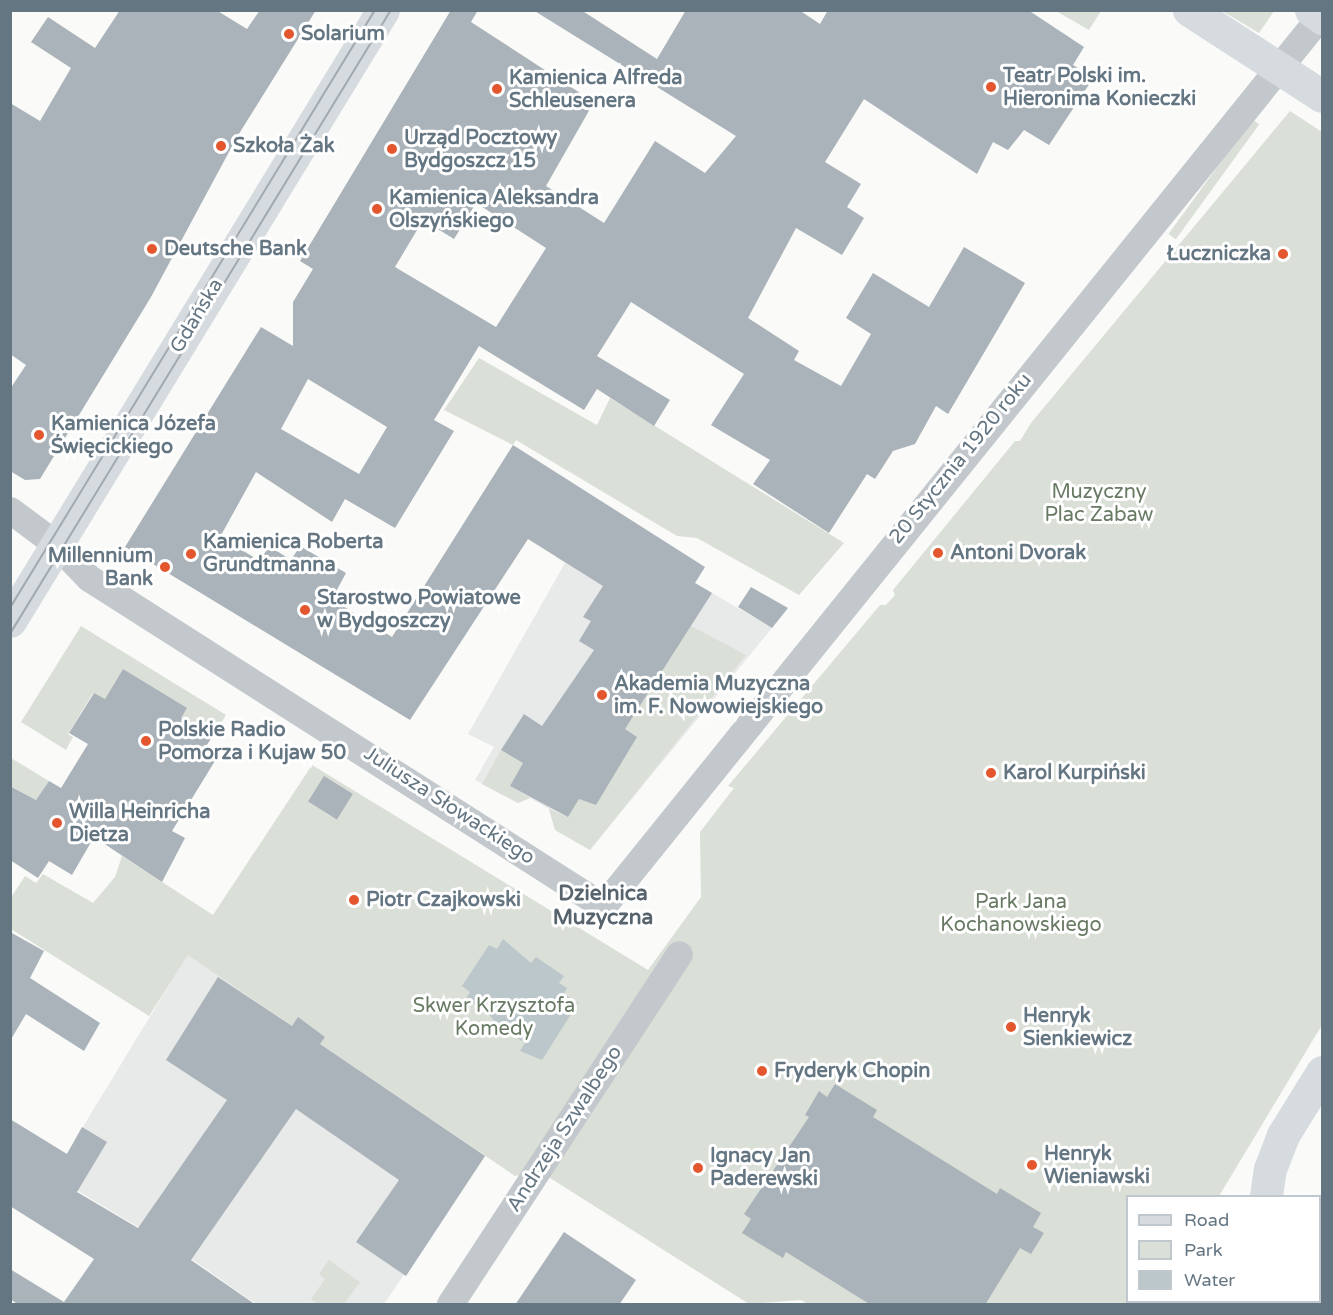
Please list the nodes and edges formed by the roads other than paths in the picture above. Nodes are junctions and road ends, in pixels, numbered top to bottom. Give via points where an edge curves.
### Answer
1 (383, 10) edge
2 (1189, 10) edge
3 (1319, 15) edge
4 (1280, 70) junction
5 (1323, 96) edge
6 (10, 510) edge
7 (57, 545) junction
8 (10, 621) edge
9 (603, 906) joint
10 (679, 954) dead end
11 (1323, 1072) edge
12 (1267, 1195) edge
13 (450, 1305) edge

1 - 7 street, Gdańska
2 - 4 street
3 - 4 street, 20 Stycznia 1920 roku
4 - 5 street
4 - 9 street, 20 Stycznia 1920 roku via 1190,175
6 - 7 street, Juliusza Słowackiego
7 - 8 street, Gdańska
7 - 9 street, Juliusza Słowackiego via 89,578
10 - 13 street, Andrzeja Szwalbego
11 - 12 street via 1280,1143

